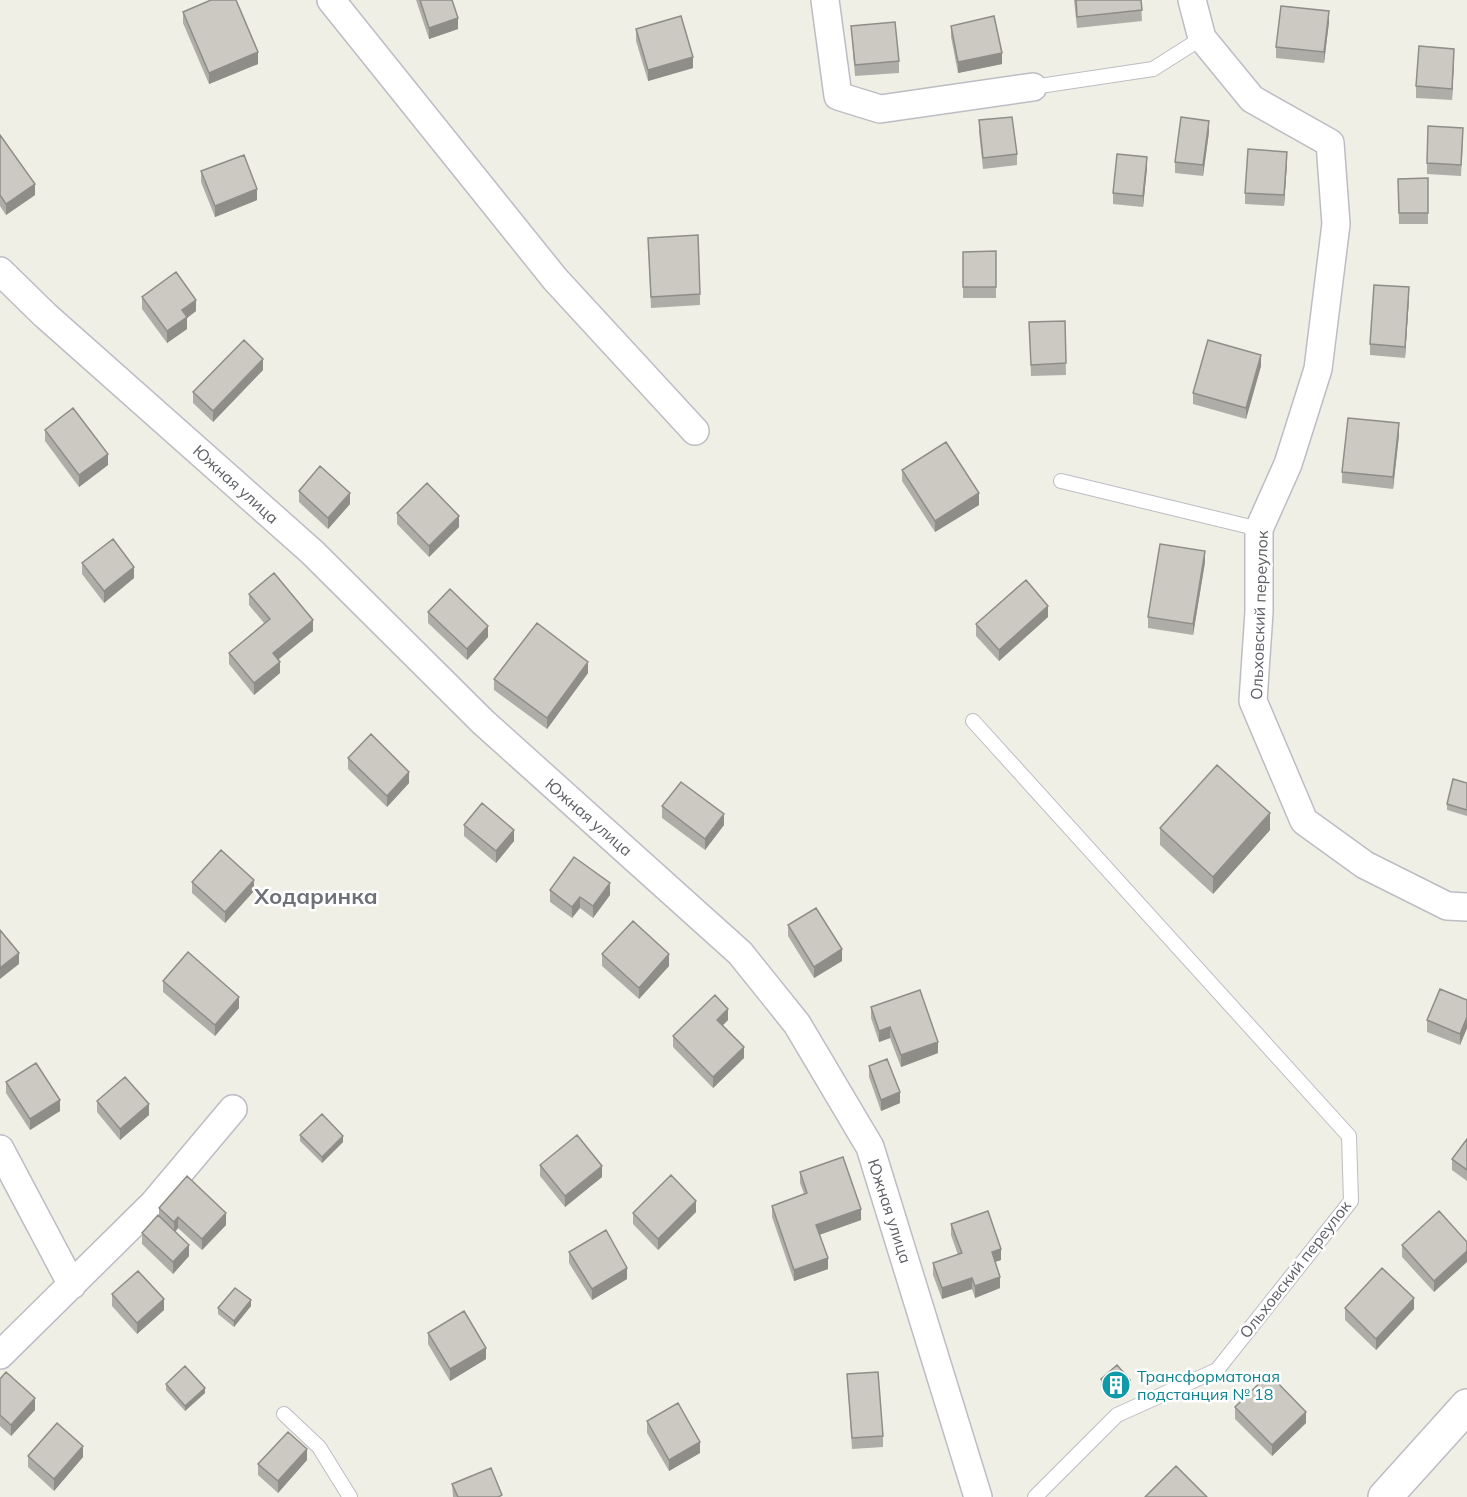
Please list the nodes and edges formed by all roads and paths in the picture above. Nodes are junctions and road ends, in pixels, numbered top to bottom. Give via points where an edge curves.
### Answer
1 (332, 0) edge
2 (825, 0) edge
3 (1192, 0) edge
4 (1202, 38) junction
5 (1033, 87) joint
6 (0, 271) edge
7 (695, 431) dead end
8 (1061, 480) dead end
9 (1259, 529) junction
10 (973, 722) dead end
11 (1467, 907) edge
12 (233, 1109) dead end
13 (0, 1149) edge
14 (72, 1285) junction
15 (0, 1355) edge
16 (1467, 1406) edge
17 (284, 1413) dead end
18 (351, 1497) edge
19 (978, 1497) edge
20 (1035, 1497) edge
21 (1385, 1497) edge

1 - 7 street via 555,279
2 - 5 street via 838,96 880,109
3 - 4 street, Ольховский переулок
4 - 5 lane via 1153,69
4 - 9 street, Ольховский переулок via 1252,99 1330,143 1336,224 1318,369 1288,464
6 - 19 street, Южная улица via 312,552 483,722 740,953 797,1024 870,1147
8 - 9 lane
9 - 11 street, Ольховский переулок via 1253,701 1304,821 1365,865 1447,906
10 - 20 lane, Ольховский переулок via 1349,1136 1351,1201 1217,1370 1117,1415
12 - 14 street via 154,1203
13 - 14 street
14 - 15 street
16 - 21 street
17 - 18 lane via 319,1447

